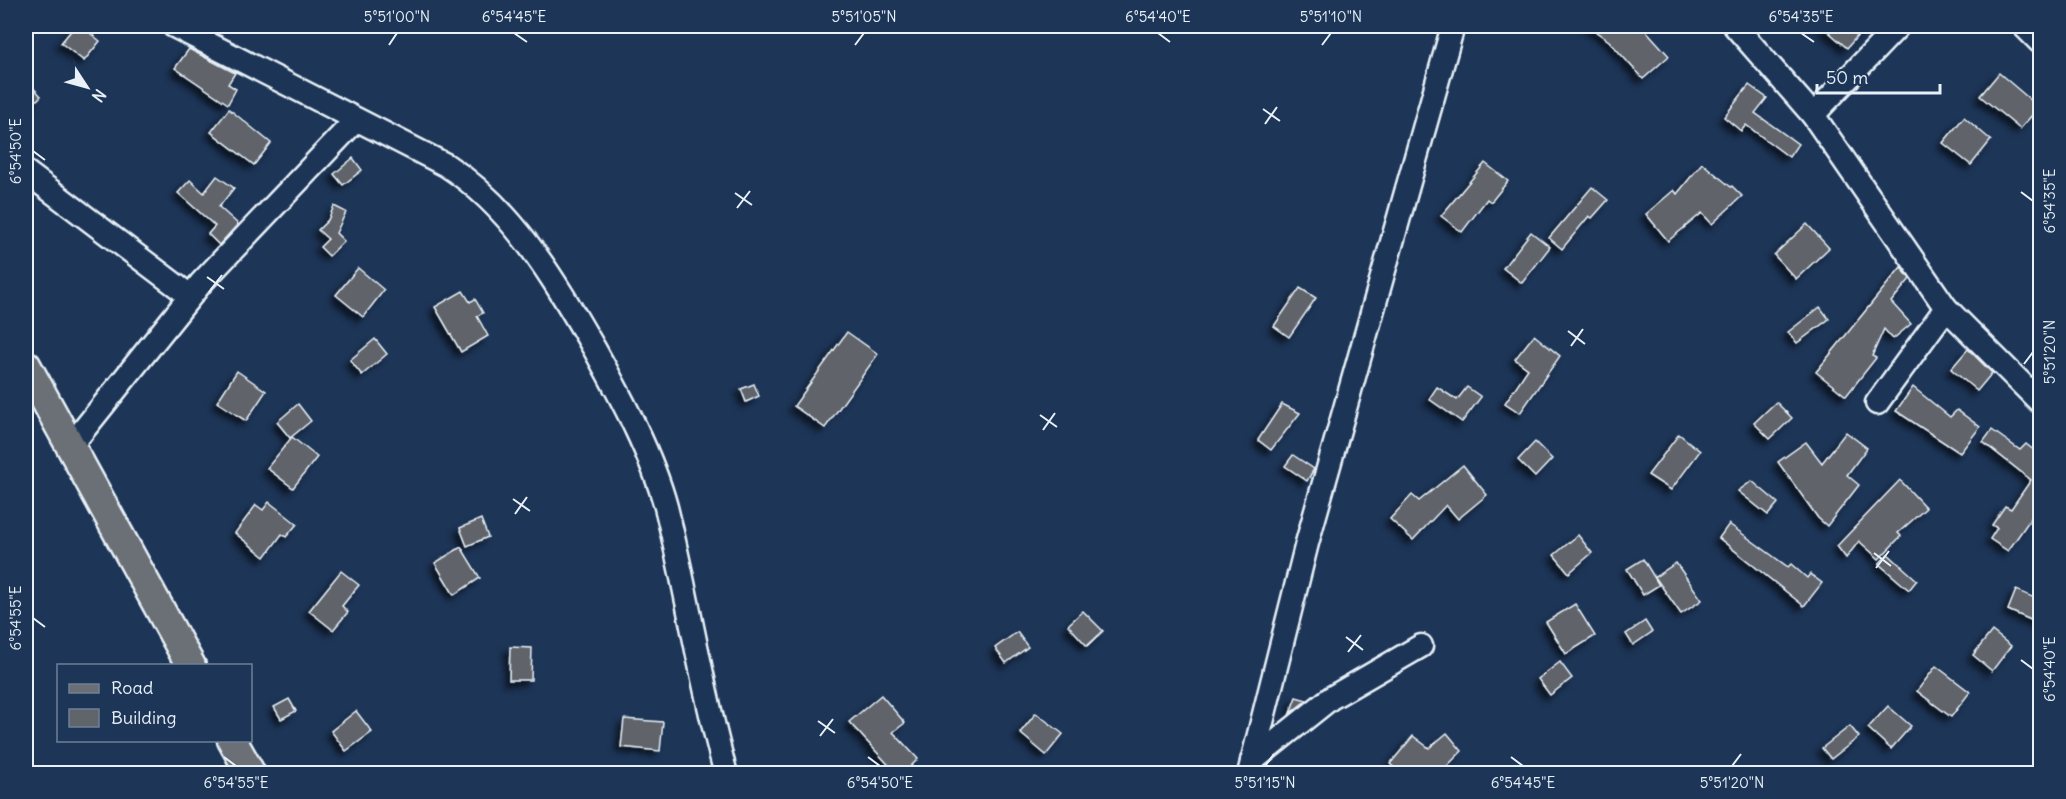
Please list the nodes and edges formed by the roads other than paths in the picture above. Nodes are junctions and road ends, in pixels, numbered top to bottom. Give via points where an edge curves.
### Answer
1 (174, 26) edge
2 (1452, 26) edge
3 (1735, 26) edge
4 (1898, 26) edge
5 (2024, 26) edge
6 (2040, 42) edge
7 (1813, 115) junction
8 (356, 120) junction
9 (26, 172) edge
10 (190, 296) junction
11 (1946, 308) junction
12 (26, 365) edge
13 (2040, 402) edge
14 (1877, 403) dead end
15 (69, 448) junction
16 (1421, 646) dead end
17 (189, 664) edge
18 (233, 742) edge
19 (1250, 768) edge
20 (251, 774) edge
21 (726, 774) edge

1 - 8 street
2 - 19 street via 1310,532
3 - 7 street
4 - 7 street
5 - 6 street
7 - 11 street
8 - 10 street
8 - 21 street via 446,165 471,181 504,214 551,274 627,406 665,505
9 - 10 street
10 - 15 street
11 - 13 street
11 - 14 street
12 - 15 main road
15 - 17 main road
16 - 19 street via 1331,698
18 - 20 main road

